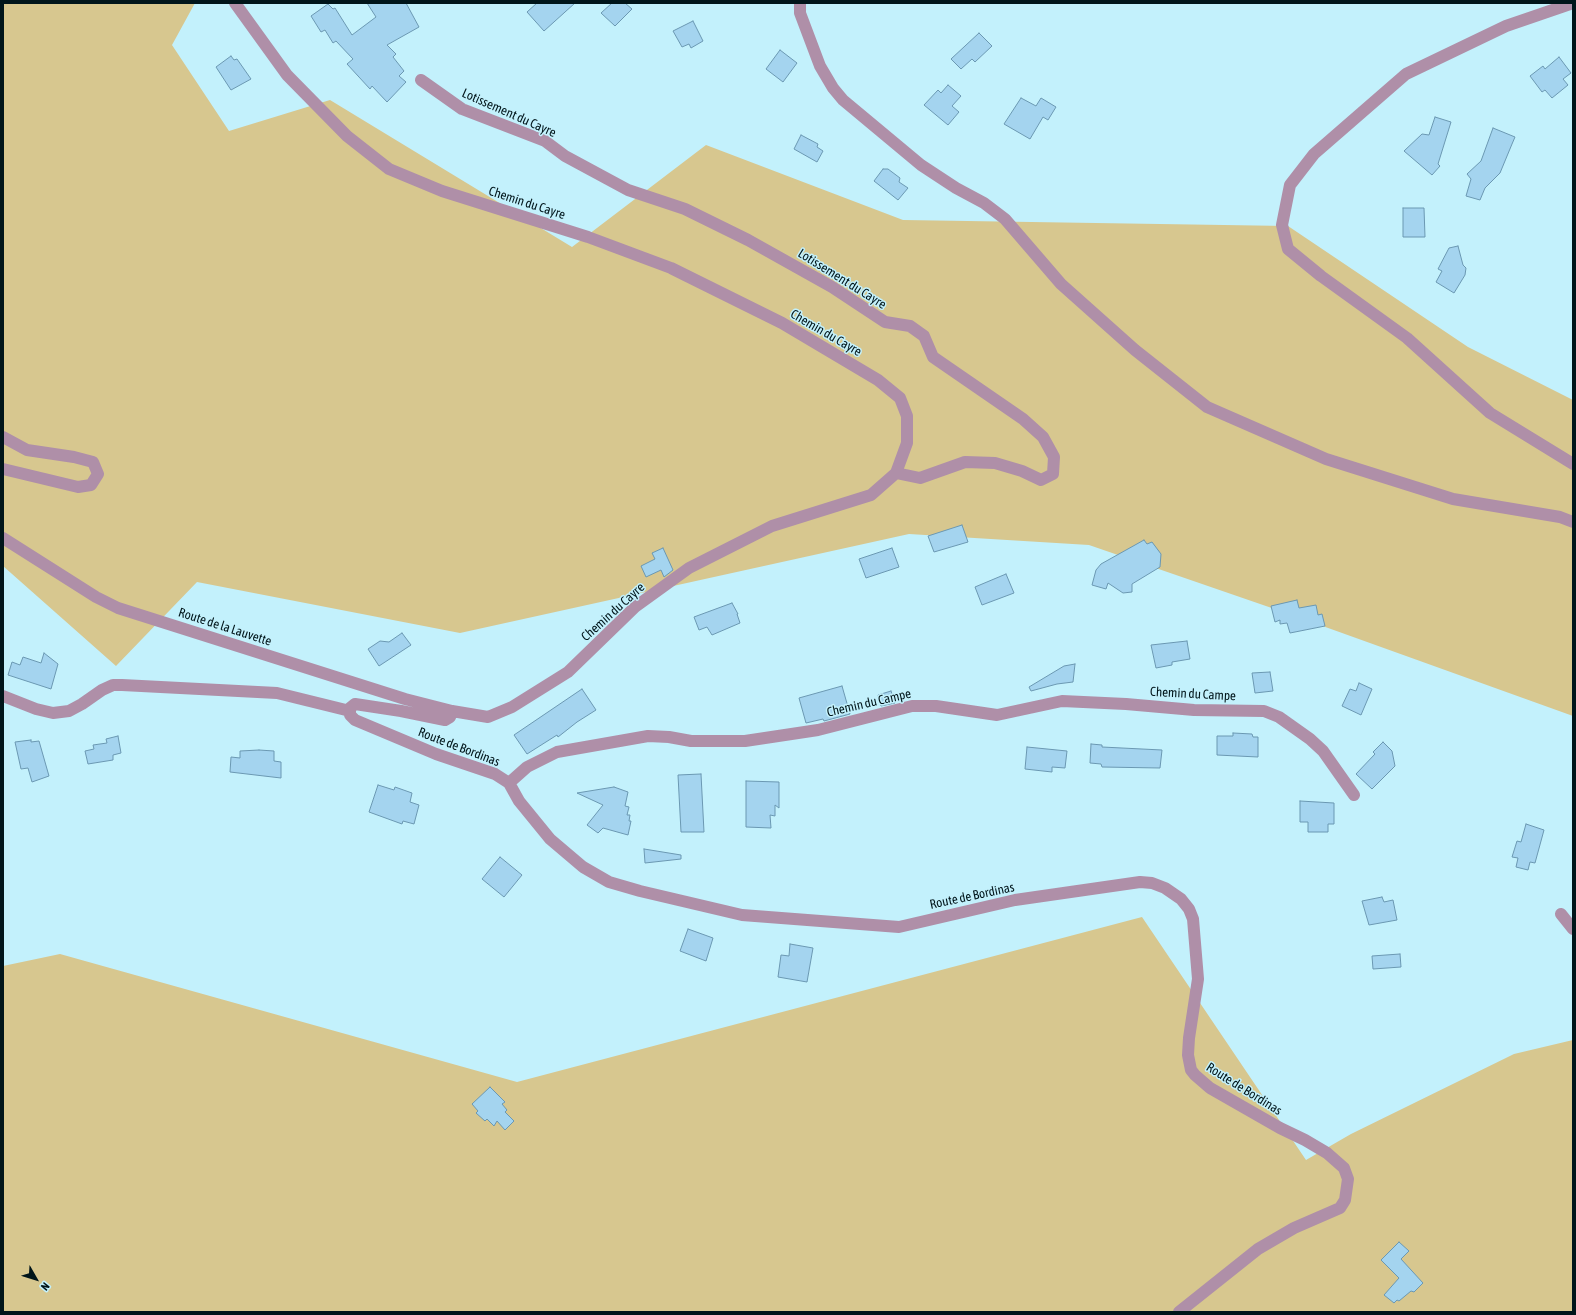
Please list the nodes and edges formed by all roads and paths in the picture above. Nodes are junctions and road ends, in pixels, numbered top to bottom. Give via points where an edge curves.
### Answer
1 (235, 3) edge
2 (800, 3) edge
3 (1573, 3) edge
4 (421, 80) dead end
5 (3, 437) edge
6 (1573, 464) edge
7 (3, 469) edge
8 (896, 473) junction
9 (1573, 522) edge
10 (3, 538) edge
11 (3, 696) edge
12 (350, 711) junction
13 (452, 711) junction
14 (509, 783) junction
15 (1354, 795) dead end
16 (1561, 914) dead end
17 (1573, 929) edge
18 (1179, 1312) edge

1 - 8 street, Chemin du Cayre via 287,75 347,136 389,169 442,191 588,237 671,268 782,323 878,380 900,398 908,416 907,444
2 - 9 street via 800,13 820,66 832,88 844,100 921,165 984,203 1005,219 1061,284 1135,350 1207,407 1333,462 1453,499 1560,517
3 - 6 street via 1506,26 1406,74 1314,154 1290,185 1282,225 1288,249 1407,338 1490,413
4 - 8 street, Lotissement du Cayre via 462,109 545,141 564,156 628,190 685,209 748,240 885,322 910,326 924,336 934,357 1023,419 1043,437 1054,457 1053,474 1041,480 1022,470 995,463 965,462 920,478
5 - 7 street via 27,450 93,462 98,474 91,485 78,487
8 - 13 street, Chemin du Cayre via 871,495 772,526 689,568 635,607 568,672 512,707 488,717
10 - 13 street, Route de la Lauvette via 96,597 118,608 405,699
11 - 12 street via 53,713 69,711 102,690 122,685 277,693
12 - 13 street, Route de Bordinas via 355,704 445,720 450,717
12 - 14 street, Route de Bordinas via 355,720 436,754 495,774
14 - 15 street, Chemin du Campe via 527,767 557,752 648,736 691,741 745,741 818,730 912,706 936,706 997,715 1062,701 1194,710 1264,711 1279,717 1310,739 1322,751
14 - 18 street, Route de Bordinas via 519,801 550,839 583,867 609,882 742,915 899,927 1015,900 1140,882 1165,888 1181,899 1193,919 1198,979 1189,1038 1188,1055 1192,1070 1210,1088 1327,1153 1344,1168 1348,1179 1346,1200 1340,1208 1294,1228 1258,1249
16 - 17 street

